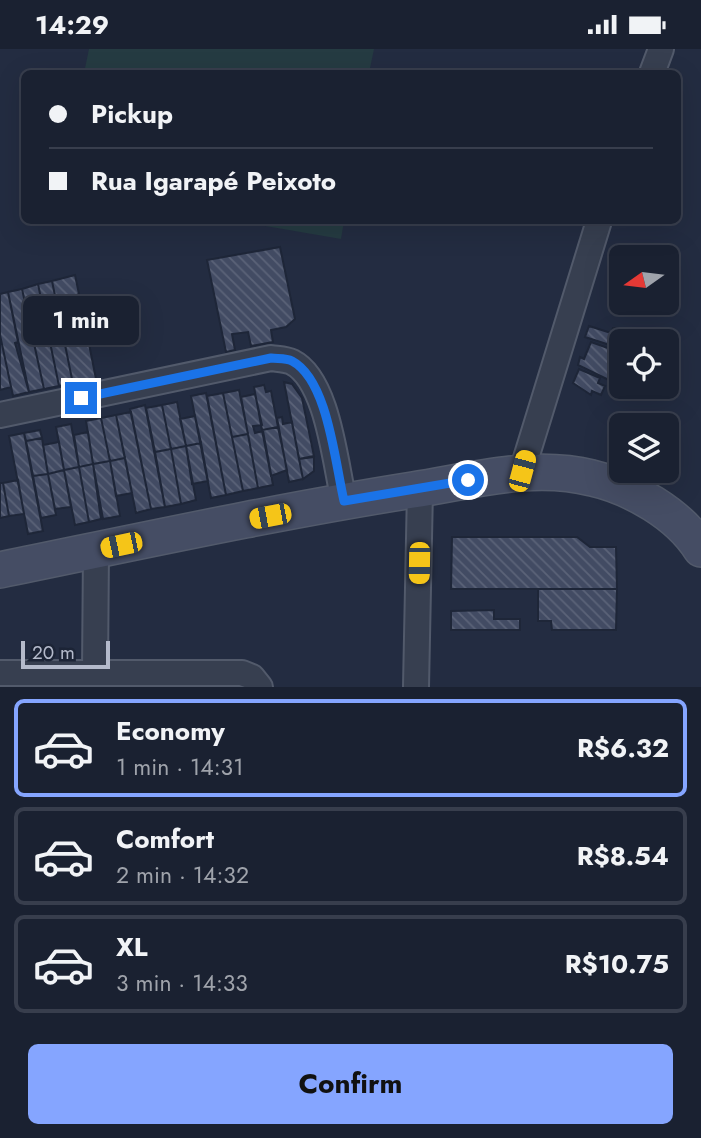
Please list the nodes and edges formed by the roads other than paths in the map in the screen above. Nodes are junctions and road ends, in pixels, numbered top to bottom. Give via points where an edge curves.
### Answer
1 (661, 49) edge
2 (653, 70) edge
3 (598, 224) edge
4 (0, 415) edge
5 (522, 471) junction
6 (420, 489) junction
7 (344, 501) junction
8 (701, 549) edge
9 (96, 550) junction
10 (0, 570) edge
11 (95, 671) junction
12 (0, 673) edge
13 (251, 680) edge
14 (416, 687) edge

1 - 2 street
3 - 5 street
4 - 7 street via 271,358 291,361 318,388
5 - 6 street
5 - 8 street via 591,477 630,492 666,513
6 - 7 street
6 - 14 street
7 - 9 street
9 - 10 street
9 - 11 street
11 - 12 street
11 - 13 street

